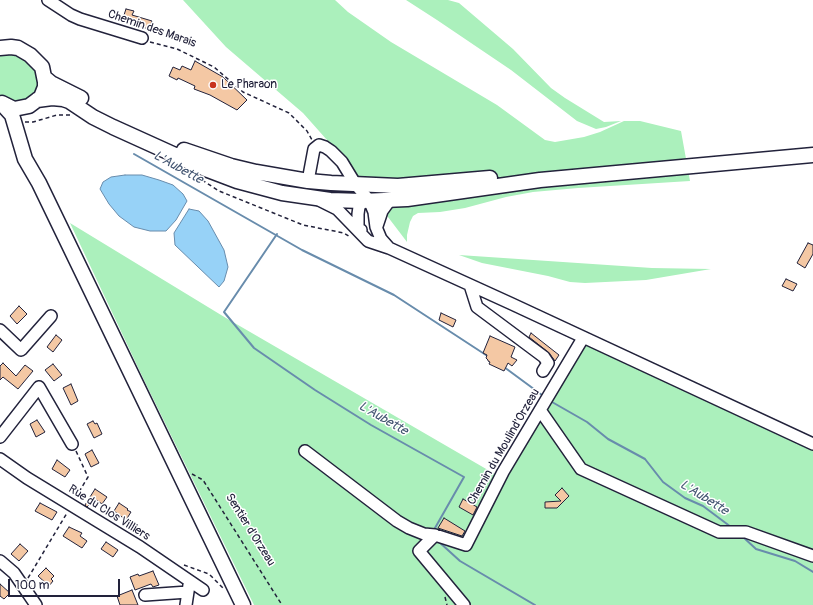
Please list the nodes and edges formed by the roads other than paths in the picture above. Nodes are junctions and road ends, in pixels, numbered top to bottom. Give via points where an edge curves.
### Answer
1 (48, 0) edge
2 (142, 38) road end
3 (3, 46) edge
4 (45, 78) junction
5 (1, 103) edge
6 (34, 103) junction
7 (123, 127) junction
8 (813, 148) edge
9 (813, 155) edge
10 (308, 181) junction
11 (39, 183) junction
12 (356, 185) junction
13 (398, 186) junction
14 (313, 198) junction
15 (366, 199) junction
16 (390, 200) junction
17 (376, 227) junction
18 (358, 230) junction
19 (389, 248) junction
20 (470, 285) junction
21 (51, 316) dead end
22 (0, 330) edge
23 (583, 338) junction
24 (543, 371) dead end
25 (540, 410) junction
26 (0, 437) edge
27 (72, 444) road end
28 (813, 444) edge
29 (305, 451) dead end
30 (0, 460) edge
31 (436, 535) junction
32 (813, 556) edge
33 (0, 561) edge
34 (189, 586) junction
35 (203, 590) dead end
36 (144, 595) dead end
37 (36, 605) edge
38 (186, 605) edge
39 (243, 605) edge
40 (464, 605) edge

1 - 2 street, Chemin des Marais via 80,19
3 - 4 main road via 18,48 32,57 42,68
4 - 6 main road via 43,92
4 - 7 main road via 50,83 73,93
5 - 6 main road via 14,108 24,108
5 - 11 main road via 12,115 25,160
6 - 7 main road via 52,98 63,99 93,117
6 - 11 main road via 25,116 24,130
7 - 10 main road via 205,158 256,172
7 - 14 main road via 208,170 237,181
8 - 13 main road
9 - 16 main road via 540,180
10 - 12 main road
10 - 12 street via 314,149 322,145 331,150 342,162
11 - 39 main road
12 - 13 main road
12 - 15 street
13 - 15 street via 372,191
14 - 15 main road
14 - 18 street via 335,207
15 - 16 main road
15 - 17 street via 374,212
15 - 18 street via 359,207
16 - 17 street via 382,211
17 - 18 street via 366,231
17 - 19 street via 381,239
18 - 19 street via 368,241
19 - 20 street
20 - 23 street
20 - 24 street via 477,307 544,357 548,363
21 - 22 street via 21,350
23 - 25 street, Chemin du Moulind'Orzeau
23 - 28 street
25 - 31 street, Chemin du Moulind'Orzeau via 502,472 466,545
25 - 32 street via 581,469 719,532 746,532
26 - 27 street via 39,386
29 - 31 street via 397,521 424,534
30 - 34 street, Rue du Clos Villiers via 140,547
31 - 40 street via 419,551
33 - 37 street via 14,573
34 - 35 street, Rue du Clos Villiers
34 - 36 street
34 - 38 street

